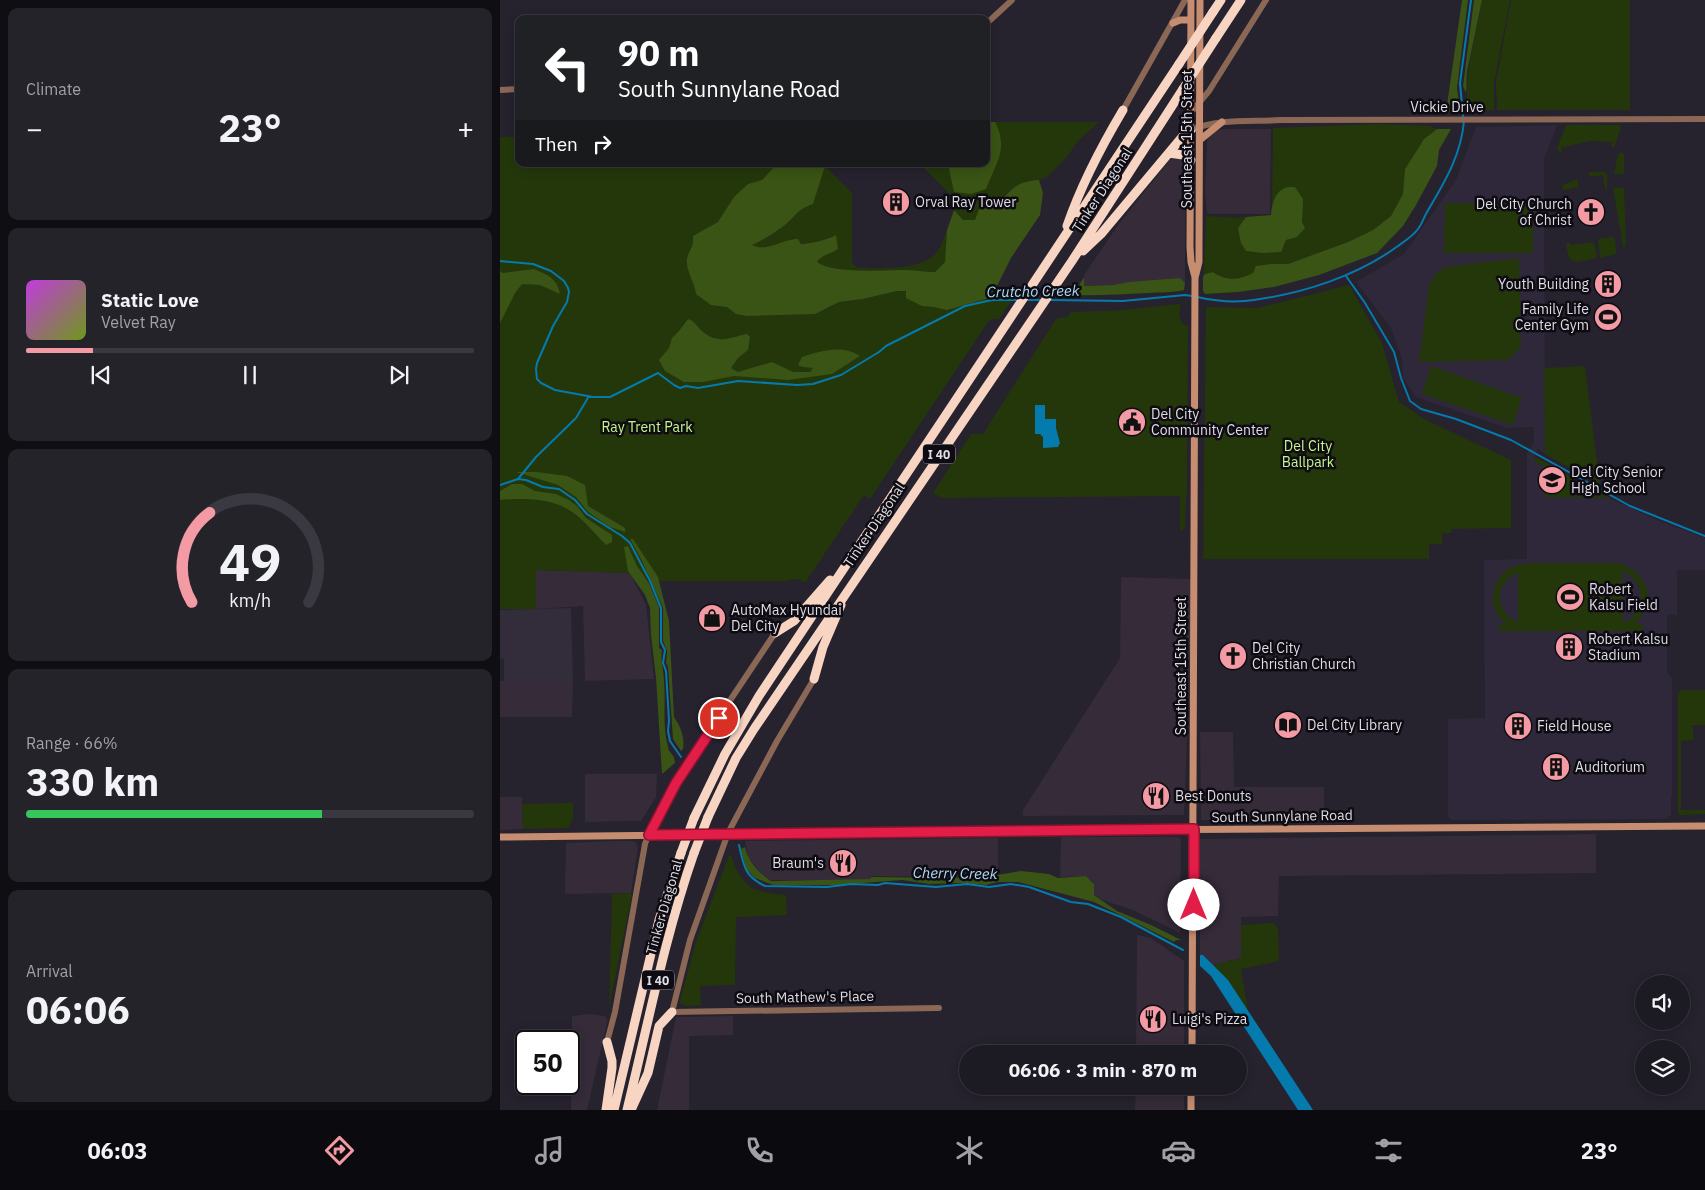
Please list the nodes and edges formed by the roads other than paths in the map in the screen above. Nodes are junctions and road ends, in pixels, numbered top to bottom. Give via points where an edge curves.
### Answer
1 (1012, 0) edge
2 (1185, 0) edge
3 (1191, 0) edge
4 (1200, 0) edge
5 (1221, 0) edge
6 (1241, 0) edge
7 (1266, 0) edge
8 (990, 20) edge
9 (1191, 20) junction
10 (1173, 24) junction
11 (515, 89) edge
12 (500, 90) edge
13 (1201, 100) junction
14 (1123, 110) joint
15 (1192, 111) junction
16 (1705, 120) edge
17 (1222, 122) junction
18 (1201, 126) junction
19 (1191, 130) junction
20 (1201, 140) junction
21 (1169, 153) junction
22 (1191, 160) junction
23 (1191, 204) junction
24 (1199, 204) junction
25 (1064, 236) junction
26 (1190, 247) junction
27 (1199, 247) junction
28 (1072, 262) junction
29 (1195, 278) junction
30 (853, 553) junction
31 (849, 586) junction
32 (775, 633) joint
33 (814, 679) joint
34 (1705, 826) edge
35 (1194, 829) junction
36 (728, 834) junction
37 (649, 835) junction
38 (500, 837) edge
39 (939, 1008) dead end
40 (672, 1012) junction
41 (607, 1042) joint
42 (1192, 1045) edge
43 (1191, 1095) edge
44 (606, 1110) edge
45 (614, 1110) edge
46 (629, 1110) edge
47 (1191, 1110) edge

1 - 8 street
2 - 10 street
3 - 9 main road, Southeast 15th Street
4 - 13 main road, Southeast 15th Street
5 - 25 highway, Tinker Diagonal / I 40, bridge
6 - 28 highway, Tinker Diagonal / I 40, bridge
7 - 13 street
9 - 10 main road
9 - 15 main road, Southeast 15th Street
10 - 14 street
11 - 12 street
13 - 15 street
13 - 18 main road, Southeast 15th Street
14 - 25 highway via 1088,172
15 - 19 main road, Southeast 15th Street
16 - 17 street, Vickie Drive
17 - 18 street, Vickie Drive
17 - 20 main road
18 - 19 street, Vickie Drive
18 - 20 main road, Southeast 15th Street
19 - 21 highway
19 - 22 main road, Southeast 15th Street
20 - 24 main road, Southeast 15th Street
21 - 22 highway
21 - 28 highway via 1101,234
22 - 23 main road, Southeast 15th Street
23 - 24 main road
23 - 26 main road, Southeast 15th Street
24 - 27 main road, Southeast 15th Street
25 - 30 highway, Tinker Diagonal / I 40
26 - 27 main road
26 - 29 main road, Southeast 15th Street
27 - 29 main road, Southeast 15th Street
28 - 31 highway, Tinker Diagonal / I 40
29 - 35 main road, Southeast 15th Street
30 - 32 highway via 796,619
30 - 45 highway, Tinker Diagonal / I 40, bridge via 744,721 694,818 659,920
31 - 33 highway via 823,647
31 - 46 highway, Tinker Diagonal / I 40, bridge via 736,758 708,817 670,928
32 - 37 street, Tinker Diagonal via 676,783
33 - 36 street
34 - 35 main road, South Sunnylane Road
35 - 36 main road, South Sunnylane Road
35 - 42 main road, Southeast 15th Street
36 - 37 main road, South Sunnylane Road
36 - 40 street via 690,940
37 - 38 main road, South Sunnylane Road
37 - 41 street, Tinker Diagonal
39 - 40 street, South Mathew's Place
40 - 46 highway via 659,1026 648,1073
41 - 44 highway via 612,1068
43 - 47 main road

